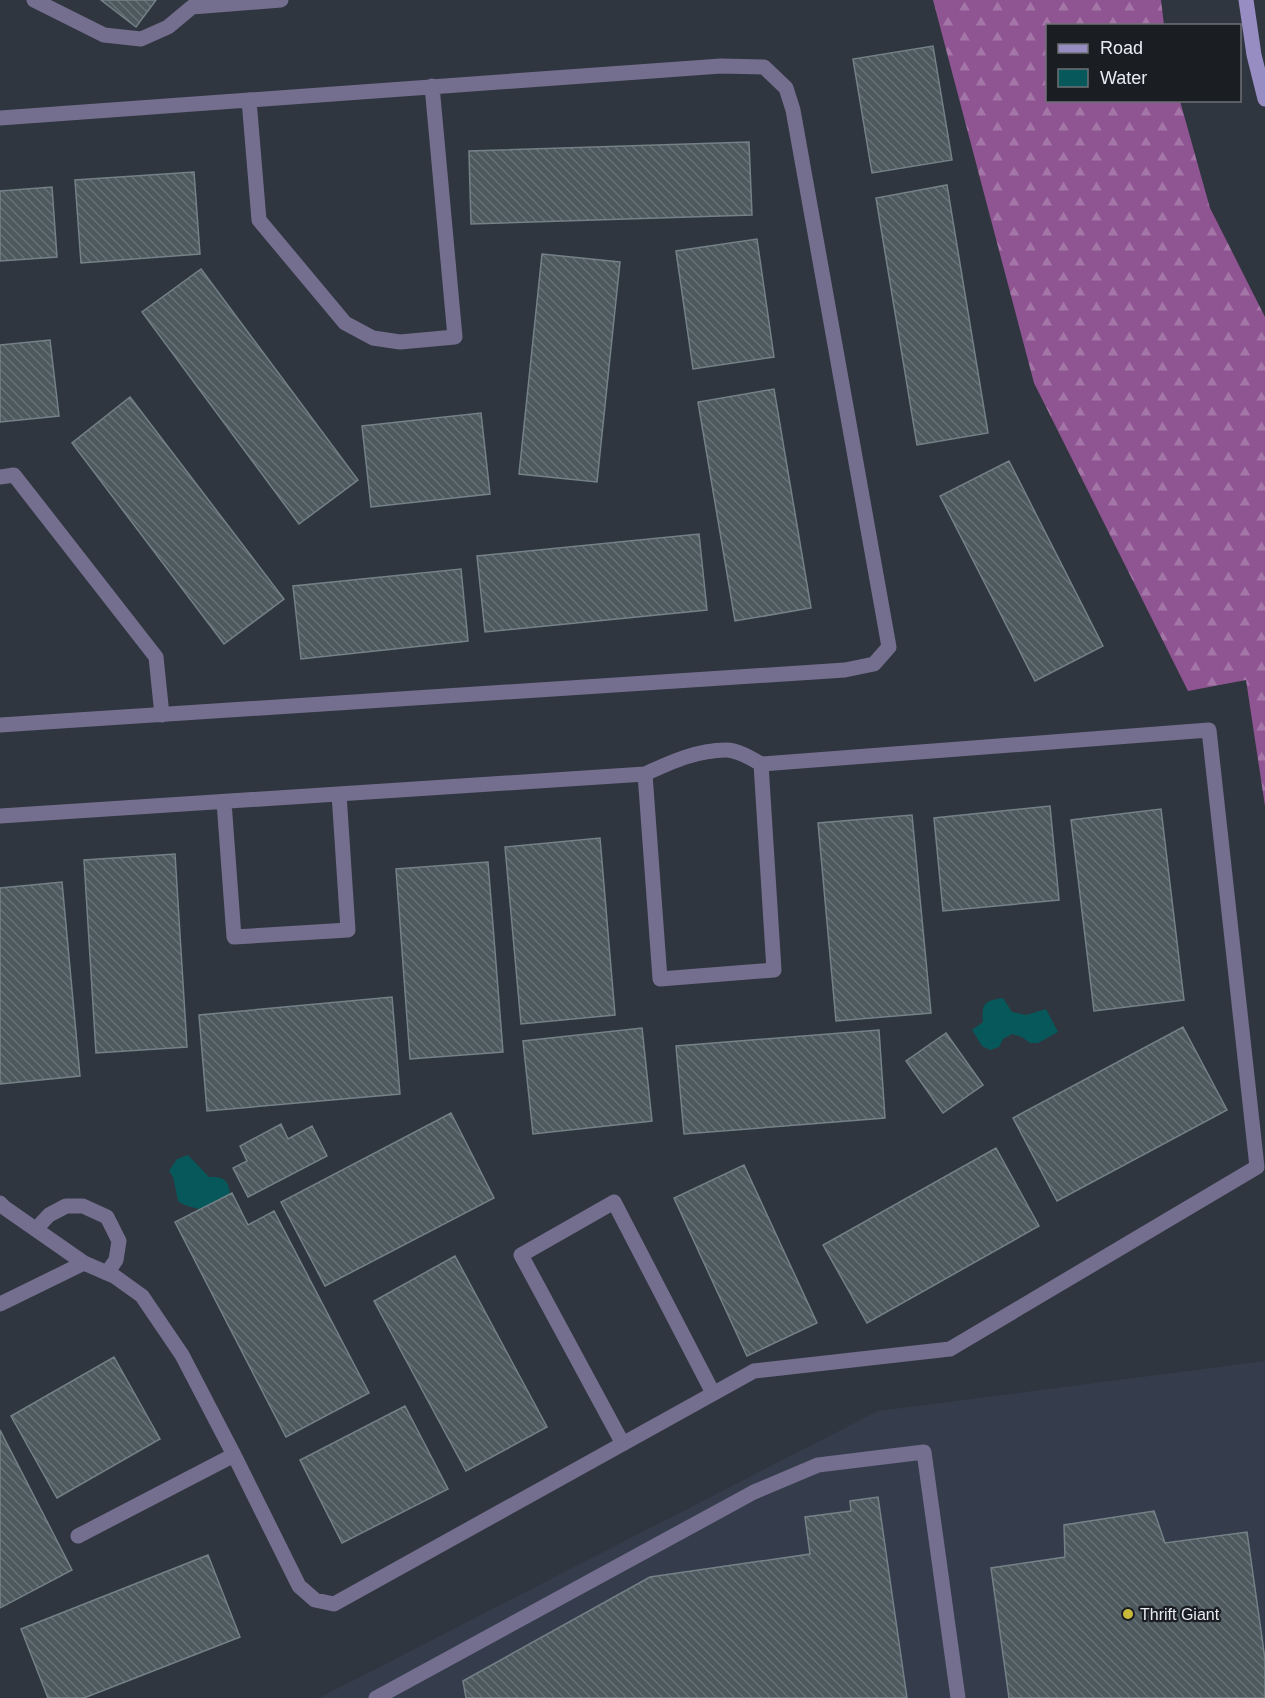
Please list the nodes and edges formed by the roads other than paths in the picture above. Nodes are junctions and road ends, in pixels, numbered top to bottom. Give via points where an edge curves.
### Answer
1 (34, 0) edge
2 (280, 0) edge
3 (1246, 0) edge
4 (432, 86) junction
5 (1265, 99) edge
6 (249, 100) junction
7 (0, 118) edge
8 (0, 477) edge
9 (162, 715) junction
10 (0, 725) edge
11 (761, 764) junction
12 (645, 774) junction
13 (339, 794) junction
14 (225, 802) junction
15 (0, 816) edge
16 (0, 1203) edge
17 (36, 1229) junction
18 (84, 1263) junction
19 (107, 1273) junction
20 (0, 1304) edge
21 (713, 1393) junction
22 (623, 1444) junction
23 (234, 1455) junction
24 (78, 1536) dead end
25 (376, 1698) edge
26 (958, 1698) edge

1 - 2 lane via 104,35 141,39 168,27 192,7
3 - 5 street
4 - 6 lane
4 - 6 lane via 455,337 400,342 373,338 345,323 259,220
4 - 9 lane via 721,66 764,67 786,88 794,110 889,647 874,664 845,670
6 - 7 lane
8 - 9 lane via 14,475 156,657
9 - 10 lane
11 - 12 lane via 728,750 694,754
11 - 12 lane via 774,970 660,979
11 - 21 lane via 1209,730 1257,1167 950,1349 754,1371
12 - 13 lane
13 - 14 lane
13 - 14 lane via 348,930 336,931 234,937
14 - 15 lane
16 - 17 lane
17 - 18 lane
17 - 19 lane via 66,1206 84,1206 107,1217 119,1241 116,1260
18 - 19 lane
18 - 20 lane
19 - 23 lane via 142,1296 182,1355
21 - 22 lane
21 - 22 lane via 614,1202 521,1255
22 - 23 lane via 334,1604 315,1600 299,1586
23 - 24 lane
25 - 26 lane via 754,1492 818,1464 924,1452

